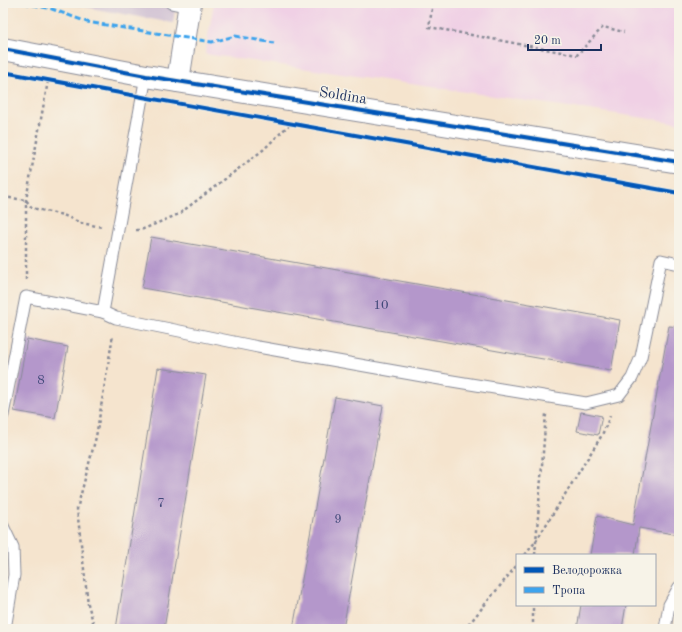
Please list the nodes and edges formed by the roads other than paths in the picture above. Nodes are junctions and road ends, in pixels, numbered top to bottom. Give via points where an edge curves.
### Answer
1 (183, 4) edge
2 (3, 49) edge
3 (146, 76) junction
4 (178, 81) junction
5 (679, 162) edge
6 (679, 264) edge
7 (103, 312) junction
8 (3, 415) edge
9 (3, 526) edge
10 (679, 587) edge
11 (5, 629) edge
12 (664, 629) edge

1 - 4 street
2 - 3 street, Soldina
3 - 4 street, Soldina
3 - 7 lane
4 - 5 street, Soldina
6 - 7 lane via 661,260 641,357 632,378 619,395 586,403 258,347 116,318
7 - 8 lane via 26,298
9 - 11 lane via 13,547 14,575
10 - 12 lane via 669,605

